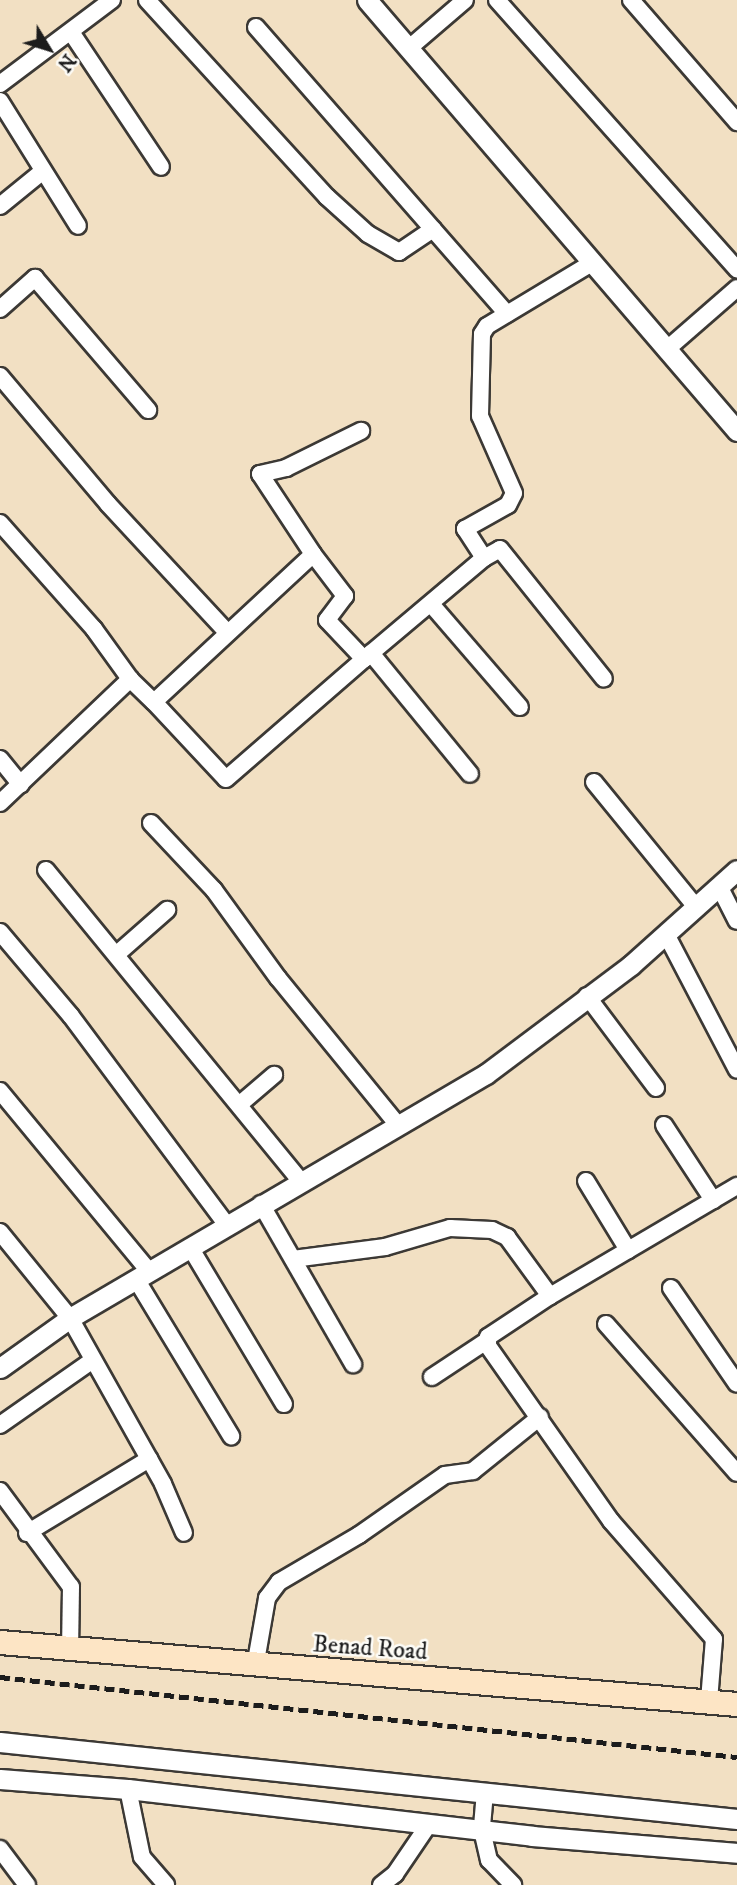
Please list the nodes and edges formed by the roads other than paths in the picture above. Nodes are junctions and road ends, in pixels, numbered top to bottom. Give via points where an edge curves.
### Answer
1 (112, 0) edge
2 (147, 0) edge
3 (367, 0) edge
4 (465, 0) edge
5 (497, 0) edge
6 (631, 0) edge
7 (256, 27) dead end
8 (71, 32) junction
9 (408, 48) junction
10 (0, 84) edge
11 (0, 101) edge
12 (737, 122) edge
13 (161, 167) dead end
14 (43, 171) junction
15 (0, 206) edge
16 (78, 226) dead end
17 (433, 229) junction
18 (590, 264) junction
19 (737, 269) edge
20 (737, 288) edge
21 (0, 309) edge
22 (507, 314) junction
23 (666, 351) junction
24 (0, 376) edge
25 (148, 410) dead end
26 (361, 431) dead end
27 (737, 431) edge
28 (0, 523) edge
29 (313, 554) junction
30 (484, 558) junction
31 (430, 604) junction
32 (227, 632) junction
33 (368, 656) junction
34 (130, 679) junction
35 (604, 679) dead end
36 (154, 702) junction
37 (520, 707) dead end
38 (0, 759) edge
39 (470, 774) dead end
40 (594, 782) dead end
41 (21, 785) junction
42 (0, 803) edge
43 (151, 822) dead end
44 (46, 870) dead end
45 (737, 870) edge
46 (719, 886) junction
47 (696, 906) junction
48 (167, 910) dead end
49 (737, 920) edge
50 (0, 932) edge
51 (666, 934) junction
52 (117, 954) junction
53 (587, 996) junction
54 (737, 1070) edge
55 (274, 1075) dead end
56 (656, 1088) dead end
57 (0, 1091) edge
58 (240, 1104) junction
59 (398, 1125) junction
60 (664, 1125) dead end
61 (301, 1181) junction
62 (586, 1181) dead end
63 (737, 1186) edge
64 (713, 1200) junction
65 (261, 1204) junction
66 (227, 1225) junction
67 (0, 1232) edge
68 (190, 1247) junction
69 (628, 1250) junction
70 (293, 1259) junction
71 (142, 1275) junction
72 (671, 1288) dead end
73 (550, 1296) junction
74 (70, 1318) junction
75 (606, 1324) dead end
76 (488, 1340) junction
77 (93, 1360) junction
78 (353, 1364) dead end
79 (0, 1368) edge
80 (432, 1377) dead end
81 (737, 1384) edge
82 (284, 1404) dead end
83 (540, 1418) junction
84 (0, 1424) edge
85 (231, 1436) dead end
86 (149, 1459) junction
87 (737, 1473) edge
88 (0, 1491) edge
89 (27, 1532) junction
90 (184, 1533) dead end
91 (0, 1642) edge
92 (70, 1648) junction
93 (255, 1667) junction
94 (709, 1701) junction
95 (737, 1704) edge
96 (0, 1742) edge
97 (0, 1779) edge
98 (128, 1789) junction
99 (485, 1792) junction
100 (737, 1819) edge
101 (429, 1824) junction
102 (482, 1830) junction
103 (0, 1849) edge
104 (737, 1853) edge
105 (27, 1885) edge
106 (166, 1885) edge
107 (381, 1885) edge
108 (513, 1885) edge

1 - 8 street
2 - 17 street via 327,197 368,234 399,252
3 - 9 street
4 - 9 street
5 - 19 street
6 - 12 street
7 - 17 street
8 - 10 street
8 - 13 street
9 - 18 street
11 - 14 street
14 - 15 street
14 - 16 street
17 - 22 street
18 - 22 street
18 - 23 street
20 - 23 street
21 - 25 street via 35,278
22 - 30 street via 482,334 480,416 513,500 465,529
23 - 27 street
24 - 32 street via 108,504
26 - 29 street via 286,468 260,474
28 - 34 street via 94,629
29 - 32 street
29 - 33 street via 345,596 327,620
30 - 31 street
30 - 35 street via 500,549
31 - 33 street
31 - 37 street
32 - 36 street
33 - 36 street via 226,779
33 - 39 street
34 - 36 street
34 - 41 street
38 - 41 street
40 - 47 street
41 - 42 street
43 - 59 street via 190,861
44 - 52 street
45 - 46 street
46 - 47 street
46 - 49 street
47 - 51 street
48 - 52 street
50 - 66 street via 71,1016
51 - 53 street
51 - 54 street
52 - 58 street
53 - 56 street
53 - 59 street via 486,1074
55 - 58 street
57 - 71 street
58 - 61 street
59 - 61 street
60 - 64 street
61 - 65 street
62 - 69 street
63 - 64 street
64 - 69 street
65 - 66 street
65 - 70 street
66 - 68 street
67 - 74 street
68 - 71 street
68 - 82 street
69 - 73 street
70 - 73 street via 385,1247 450,1228 492,1230 507,1237
70 - 78 street
71 - 74 street
71 - 85 street
72 - 81 street
73 - 76 street
74 - 77 street
74 - 79 street
75 - 87 street
76 - 80 street
76 - 83 street
77 - 84 street
77 - 86 street
83 - 93 street via 473,1471 445,1475 359,1535 279,1582 267,1598
83 - 94 street via 611,1521 713,1639
86 - 89 street
86 - 90 street
88 - 89 street
89 - 92 street via 71,1587
91 - 92 main road, Benad Road
92 - 93 main road, Benad Road
93 - 94 main road, Benad Road
94 - 95 main road, Benad Road
96 - 99 street
97 - 98 street
98 - 101 street
98 - 106 street via 142,1857
99 - 100 street
99 - 102 street
101 - 102 street
101 - 107 street via 396,1874
102 - 104 street
102 - 108 street via 489,1860
103 - 105 street

